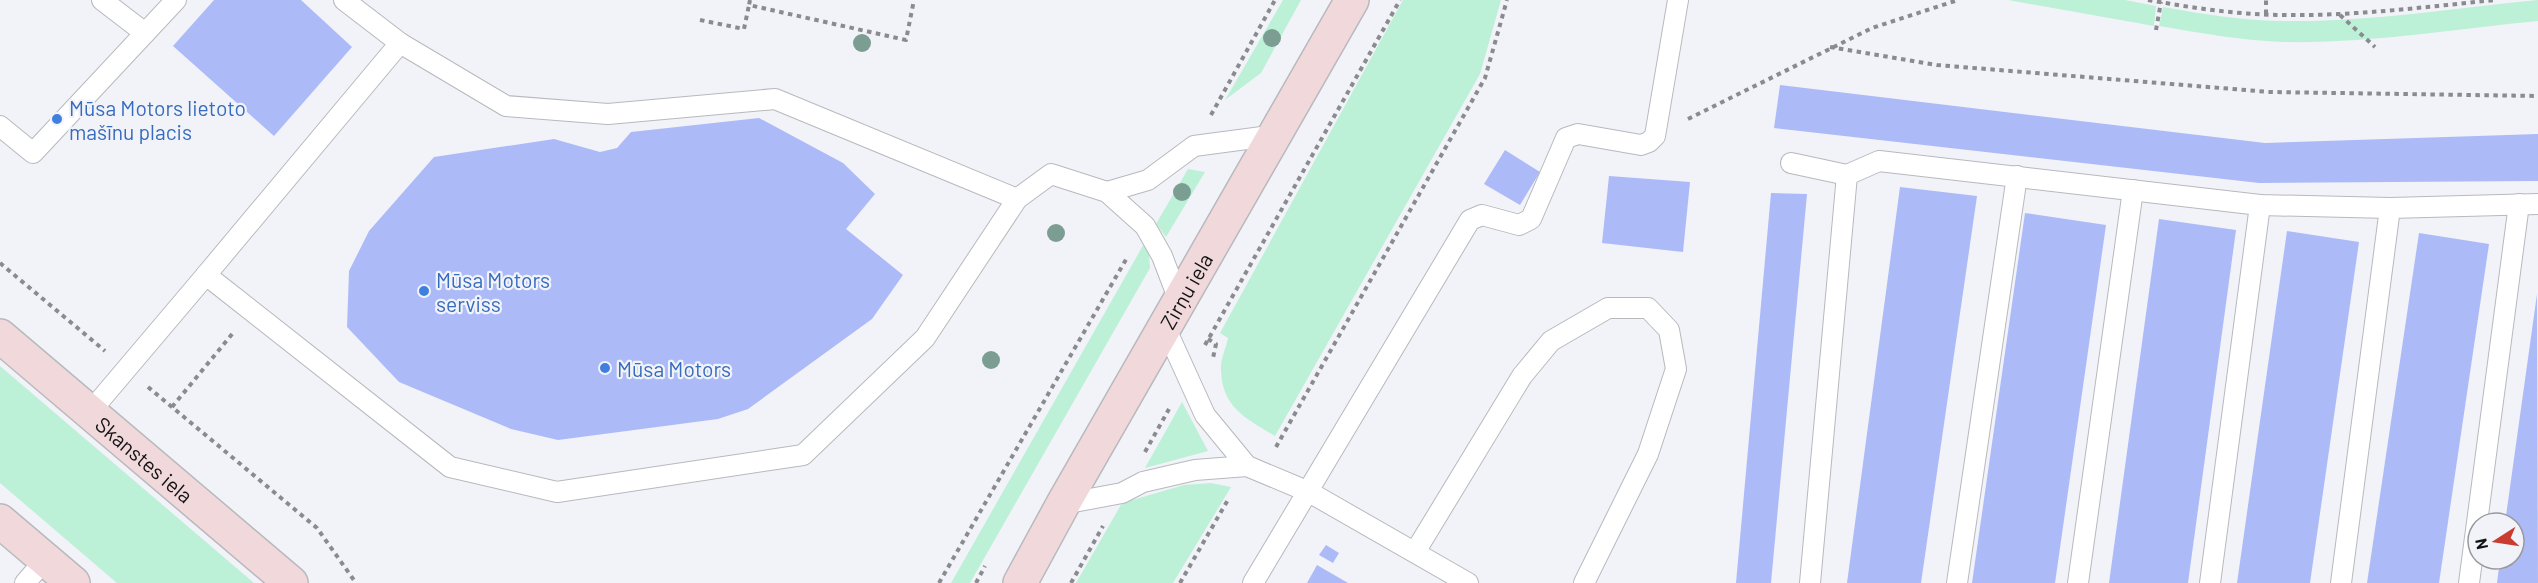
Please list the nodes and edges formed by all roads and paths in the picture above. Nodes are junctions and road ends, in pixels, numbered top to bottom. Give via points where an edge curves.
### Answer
1 (102, 0) edge
2 (176, 0) edge
3 (344, 0) edge
4 (914, 0) edge
5 (1275, 0) edge
6 (1352, 0) edge
7 (1400, 0) edge
8 (1507, 0) edge
9 (1678, 0) edge
10 (1958, 0) edge
11 (2148, 0) edge
12 (2266, 0) edge
13 (2495, 0) edge
14 (750, 2) edge
15 (2161, 2) junction
16 (2266, 14) junction
17 (2340, 15) junction
18 (700, 20) dead end
19 (2156, 30) dead end
20 (145, 33) junction
21 (400, 43) junction
22 (1830, 47) junction
23 (2374, 47) dead end
24 (2538, 96) edge
25 (0, 126) edge
26 (1276, 135) junction
27 (1655, 136) junction
28 (1194, 146) junction
29 (1791, 163) dead end
30 (1847, 175) junction
31 (2017, 176) junction
32 (2133, 190) junction
33 (1107, 192) junction
34 (1017, 199) junction
35 (2528, 204) edge
36 (2260, 205) junction
37 (2390, 208) junction
38 (1145, 226) junction
39 (0, 263) edge
40 (206, 275) junction
41 (252, 310) junction
42 (1172, 315) junction
43 (0, 336) edge
44 (1208, 339) junction
45 (1211, 363) dead end
46 (126, 369) junction
47 (1187, 378) junction
48 (172, 407) junction
49 (90, 412) junction
50 (1266, 442) dead end
51 (1276, 448) junction
52 (1254, 469) junction
53 (1320, 474) junction
54 (1309, 492) junction
55 (1122, 493) junction
56 (1063, 504) junction
57 (0, 521) edge
58 (1415, 552) junction
59 (35, 571) edge
60 (73, 583) edge
61 (291, 583) edge
62 (356, 583) edge
63 (939, 583) edge
64 (1020, 583) edge
65 (1071, 583) edge
66 (1180, 583) edge
67 (1253, 583) edge
68 (1468, 583) edge
69 (1584, 583) edge
70 (1810, 583) edge
71 (1957, 583) edge
72 (2078, 583) edge
73 (2210, 583) edge
74 (2341, 583) edge
75 (2469, 583) edge

1 - 20 lane
2 - 20 lane
3 - 21 lane
4 - 14 path via 906,40
5 - 28 path
6 - 26 main road, Zirņu iela
7 - 44 path
8 - 51 path via 1485,78
9 - 27 lane
10 - 22 path via 1872,28
11 - 15 path
12 - 16 path
13 - 17 path
14 - 18 path via 744,29
15 - 16 path
15 - 19 path
16 - 17 path
17 - 23 path
20 - 25 lane via 33,153
21 - 34 lane via 506,106 608,114 775,99
21 - 40 lane
22 - 24 path via 1937,65 2270,92
22 - 27 path
26 - 28 lane
26 - 42 main road, Zirņu iela
27 - 53 lane via 1641,145 1571,135 1566,138 1531,219 1519,225 1482,215 1470,220
28 - 33 lane via 1148,180
29 - 30 lane
30 - 31 lane via 1879,161
30 - 70 lane
31 - 32 lane
31 - 71 lane
32 - 36 lane
32 - 72 lane
33 - 34 lane via 1051,174
33 - 38 lane
34 - 41 lane via 925,338 803,455 569,491 557,492 450,467
35 - 37 lane
35 - 75 lane
36 - 37 lane
36 - 73 lane
37 - 74 lane
38 - 42 lane via 1162,256
38 - 63 path
39 - 46 path
40 - 41 lane
40 - 46 lane
41 - 48 path
42 - 47 lane
42 - 56 main road, Zirņu iela
43 - 49 main road, Skanstes iela
44 - 45 path via 1216,344
44 - 47 path
46 - 48 path
46 - 49 lane
47 - 52 lane via 1204,415
47 - 55 path
48 - 62 path via 317,528
49 - 61 main road, Skanstes iela
50 - 51 path
51 - 52 path
51 - 53 path
52 - 54 lane
52 - 55 lane via 1195,470 1143,482
52 - 66 path
53 - 54 lane
54 - 58 lane
54 - 67 lane
55 - 56 lane
55 - 65 path
56 - 64 main road, Zirņu iela
57 - 59 main road
58 - 68 lane
58 - 69 lane via 1522,376 1551,341 1608,308 1648,308 1668,330 1676,369 1648,454
59 - 60 main road

